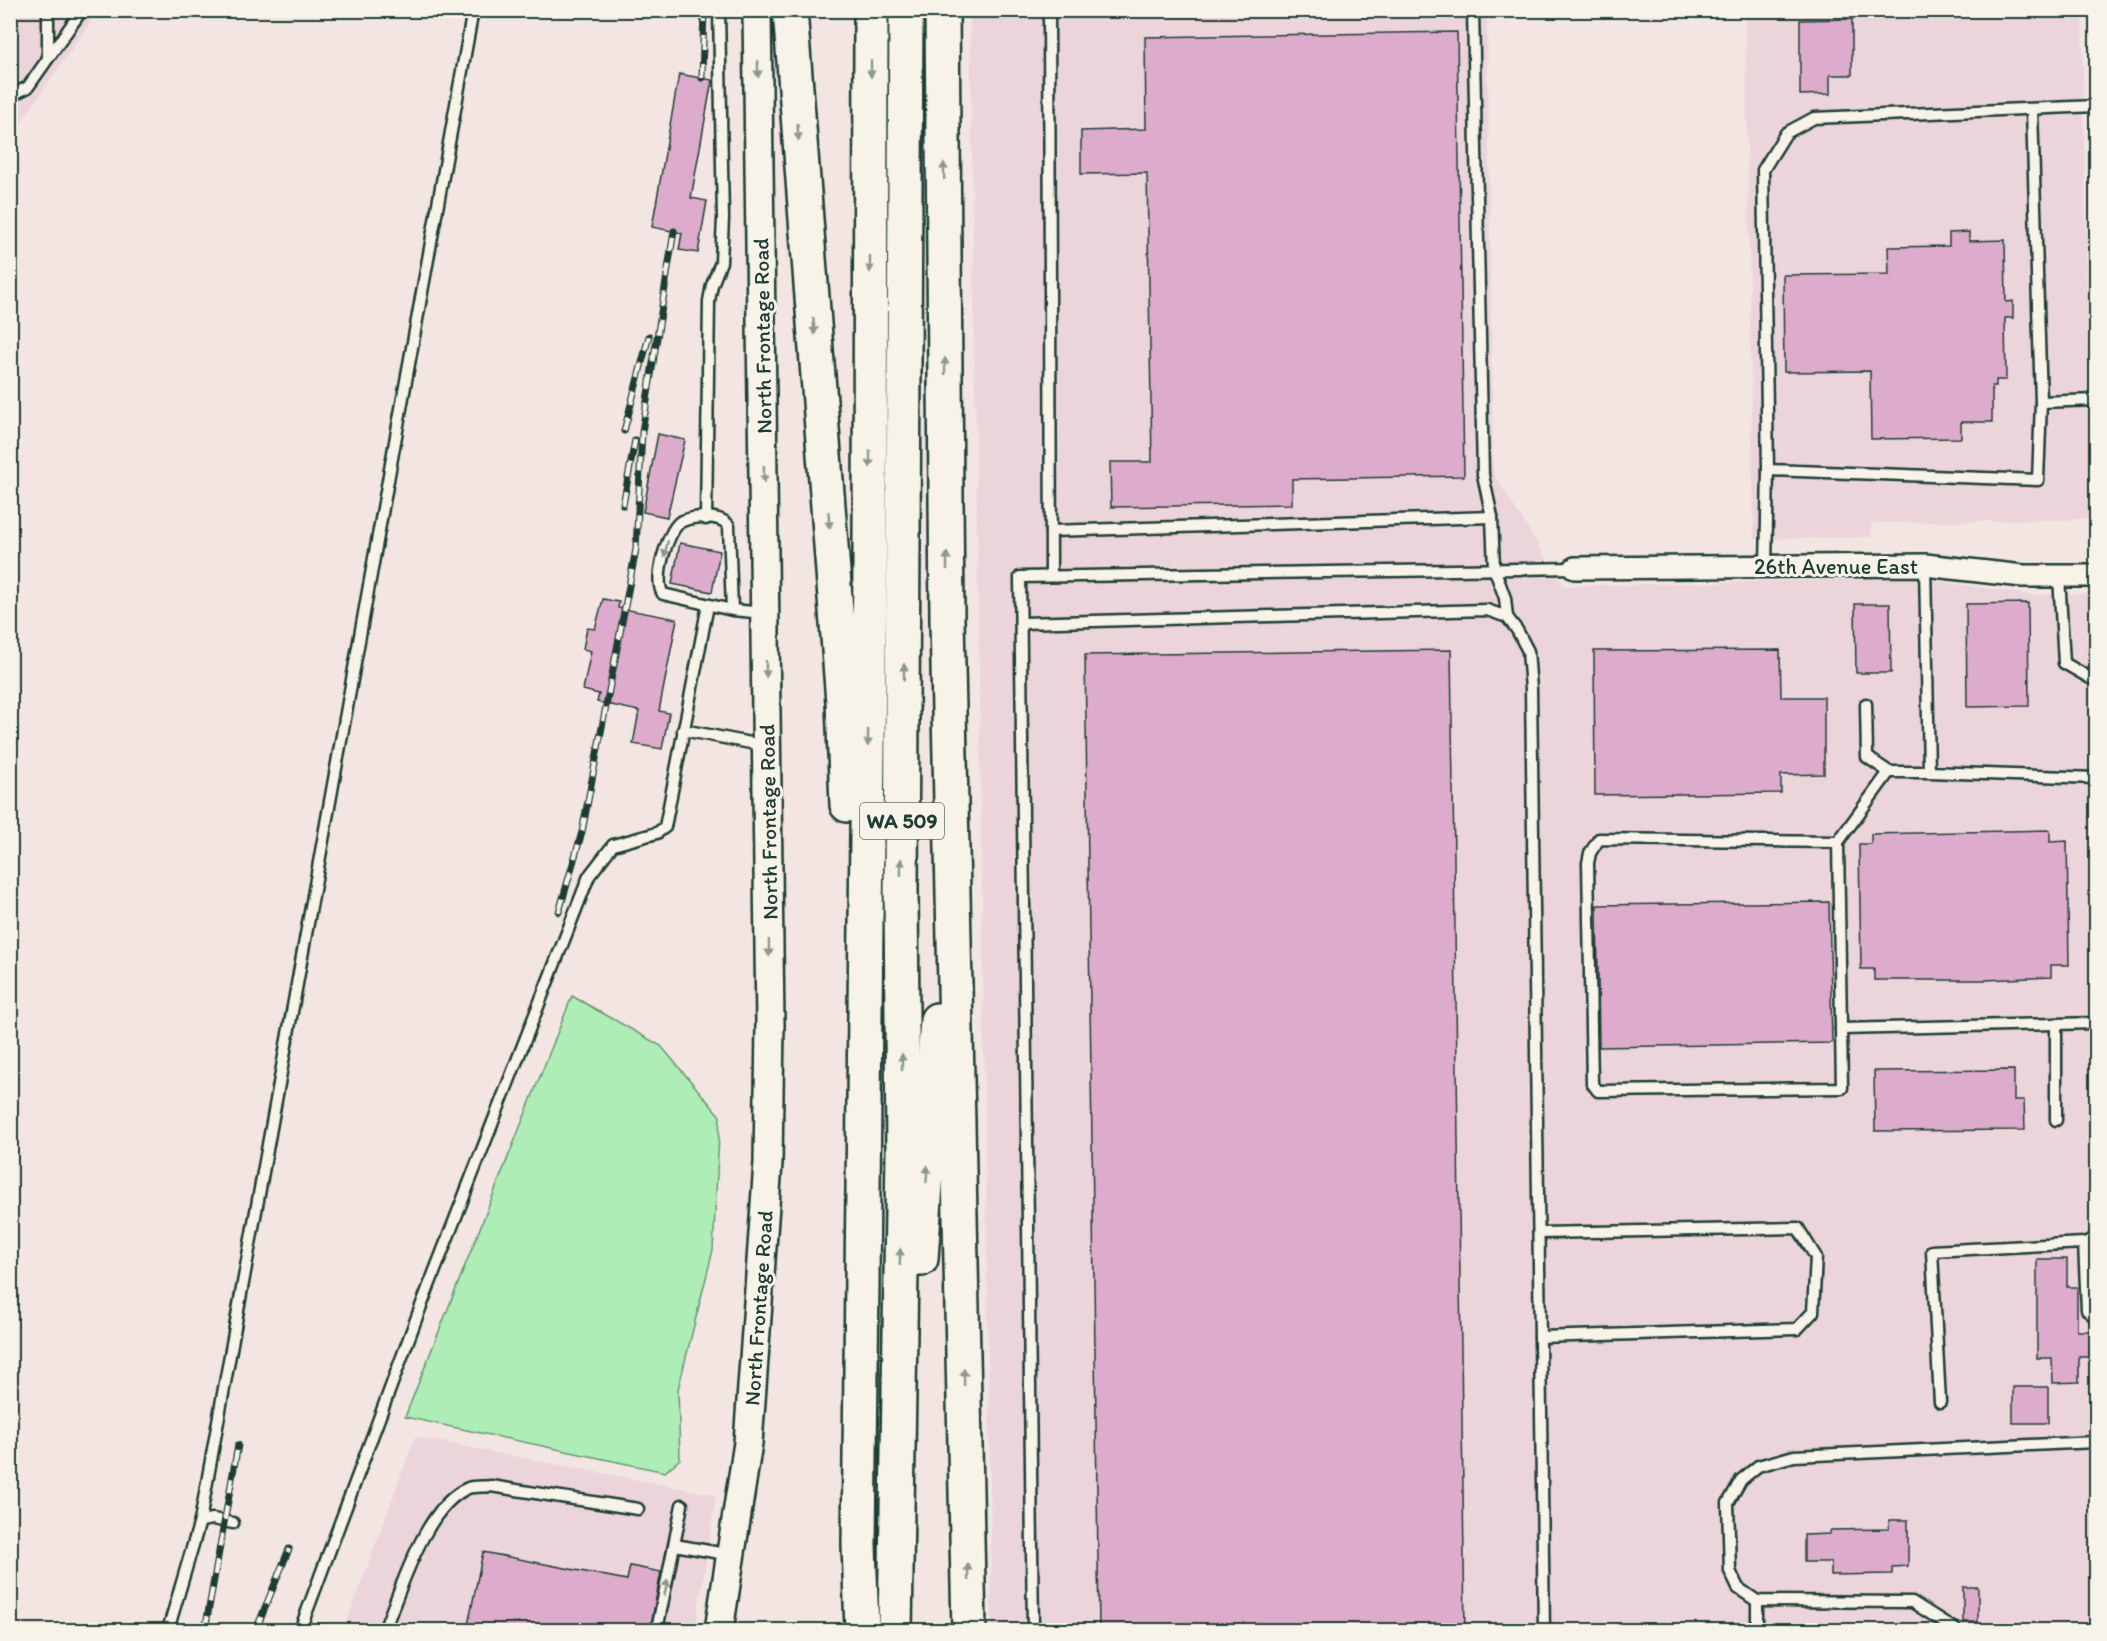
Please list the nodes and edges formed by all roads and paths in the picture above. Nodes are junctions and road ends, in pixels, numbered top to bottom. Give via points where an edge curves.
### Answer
1 (48, 10) edge
2 (82, 10) edge
3 (473, 10) edge
4 (719, 10) edge
5 (758, 10) edge
6 (790, 10) edge
7 (871, 10) edge
8 (906, 10) edge
9 (942, 10) edge
10 (1049, 10) edge
11 (1473, 10) edge
12 (48, 58) junction
13 (11, 96) edge
14 (2097, 106) edge
15 (2032, 110) junction
16 (2097, 400) edge
17 (2041, 402) junction
18 (1768, 470) junction
19 (1492, 517) junction
20 (706, 519) junction
21 (1051, 531) junction
22 (1925, 565) junction
23 (1766, 566) junction
24 (1494, 568) junction
25 (1575, 568) joint
26 (1051, 576) junction
27 (2059, 576) junction
28 (2097, 576) edge
29 (708, 605) junction
30 (732, 610) junction
31 (766, 612) junction
32 (1507, 617) junction
33 (947, 619) junction
34 (1022, 623) junction
35 (2097, 679) edge
36 (1866, 704) dead end
37 (683, 730) junction
38 (767, 747) junction
39 (1889, 772) junction
40 (1929, 772) junction
41 (2097, 778) edge
42 (1838, 842) junction
43 (2097, 1023) edge
44 (2056, 1024) junction
45 (1841, 1029) junction
46 (2056, 1120) dead end
47 (1539, 1233) junction
48 (2097, 1238) edge
49 (2084, 1243) junction
50 (863, 1248) junction
51 (2097, 1318) edge
52 (1540, 1338) junction
53 (1940, 1402) dead end
54 (2097, 1442) edge
55 (682, 1505) dead end
56 (638, 1509) dead end
57 (200, 1521) junction
58 (233, 1523) dead end
59 (675, 1545) junction
60 (731, 1555) junction
61 (1756, 1601) junction
62 (168, 1630) edge
63 (300, 1630) edge
64 (384, 1630) edge
65 (657, 1630) edge
66 (719, 1630) edge
67 (862, 1630) edge
68 (895, 1630) edge
69 (969, 1630) edge
70 (1033, 1630) edge
71 (1544, 1630) edge
72 (1757, 1630) edge
73 (1956, 1630) edge

1 - 12 lane
2 - 12 lane
3 - 57 lane
4 - 20 lane via 723,218 721,262 709,301
5 -> 31 street, North Frontage Road
6 -> 50 highway via 843,702
7 -> 50 highway, WA 509
68 -> 8 highway, WA 509 via 903,1152
33 -> 9 highway
10 - 21 lane
11 - 19 lane via 1484,475
12 - 13 lane via 28,87
14 - 15 lane
15 - 17 lane
15 - 18 lane via 1814,118 1786,133 1763,170
16 - 17 lane
17 - 18 lane via 2038,480
18 - 23 lane
19 - 21 lane
19 - 24 lane
20 -> 29 lane via 684,520 675,525 666,546 659,585 667,596
20 - 30 lane via 724,520 731,531
21 - 26 lane
22 - 23 street, 26th Avenue East
22 - 27 street, 26th Avenue East
22 - 40 lane
23 - 25 street, 26th Avenue East
24 - 25 lane
24 - 26 lane
24 - 32 lane
26 - 34 lane via 1020,577
27 - 28 street, 26th Avenue East
27 - 35 lane via 2064,663
29 - 30 lane
29 - 37 lane
30 - 31 lane
31 -> 38 street, North Frontage Road
32 - 34 lane via 1487,610
32 - 47 lane via 1528,651 1531,689
68 -> 33 highway via 939,989
69 -> 33 highway
34 - 70 lane
36 - 39 lane via 1867,756
37 - 38 lane
37 - 63 lane via 665,827 657,833 613,845 589,876
38 -> 60 street, North Frontage Road via 768,1163 748,1443
39 - 40 lane
39 - 42 lane
40 - 41 lane
42 - 45 lane
42 - 45 lane via 1599,839 1588,863 1592,1083 1598,1091 1606,1093 1842,1088
43 - 44 lane
44 - 45 lane
44 - 46 lane
47 - 52 lane
47 - 52 lane via 1798,1228 1816,1257 1813,1312 1797,1329
48 - 49 lane
49 - 51 lane via 2087,1311
49 - 53 lane via 1932,1251
50 - 67 highway, WA 509 via 859,1545
52 - 71 lane
54 - 61 lane via 1794,1456 1758,1466 1741,1480 1728,1503 1730,1571 1738,1588
55 - 59 lane
56 - 64 lane via 491,1486 469,1487 450,1500 424,1534
57 - 58 lane
57 - 62 lane
59 - 60 lane
65 -> 59 lane
60 - 66 street, North Frontage Road
61 - 72 lane
61 - 73 lane via 1912,1602

